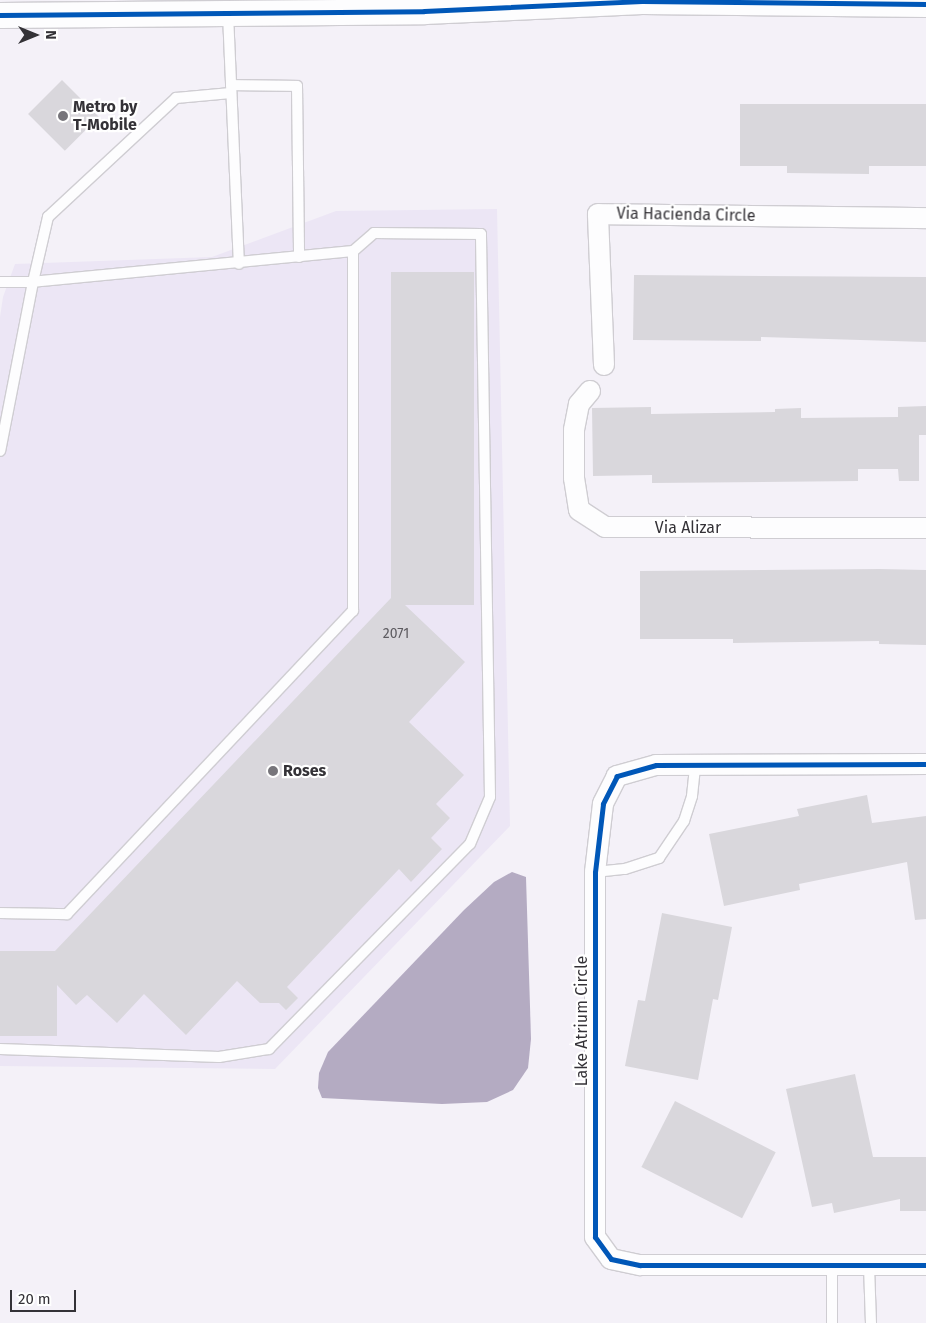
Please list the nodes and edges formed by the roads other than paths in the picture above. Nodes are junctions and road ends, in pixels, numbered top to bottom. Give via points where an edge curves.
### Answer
1 (926, 4) edge
2 (425, 6) edge
3 (228, 13) junction
4 (0, 15) edge
5 (231, 89) junction
6 (926, 218) edge
7 (353, 251) junction
8 (299, 257) junction
9 (239, 264) junction
10 (0, 282) edge
11 (33, 282) junction
12 (604, 365) dead end
13 (590, 391) dead end
14 (0, 451) edge
15 (926, 528) edge
16 (926, 764) edge
17 (695, 766) junction
18 (595, 872) junction
19 (0, 913) edge
20 (0, 1049) edge
21 (926, 1265) edge
22 (832, 1266) junction
23 (869, 1266) junction
24 (832, 1323) edge
25 (871, 1323) edge

1 - 2 street via 642,1
2 - 3 street
3 - 4 street
3 - 5 lane
5 - 8 lane via 297,86
5 - 9 lane
5 - 11 lane via 176,98 48,217
6 - 12 street, Via Hacienda Circle via 598,214
7 - 8 lane
7 - 19 lane via 353,611 66,914
7 - 20 lane via 374,233 481,234 490,796 470,844 269,1049 219,1057
8 - 9 lane
9 - 11 lane
10 - 11 lane
11 - 14 lane
13 - 15 street, Via Alizar via 579,404 574,430 574,478 579,510 606,527
16 - 17 street, Lake Atrium Circle
17 - 18 lane via 692,796 684,821 659,858 626,869
17 - 18 street, Lake Atrium Circle via 656,765 617,776 603,804
18 - 22 street, Lake Atrium Circle via 595,1237 611,1259 640,1265
21 - 23 street, Lake Atrium Circle
22 - 23 street, Lake Atrium Circle
22 - 24 lane
23 - 25 lane

